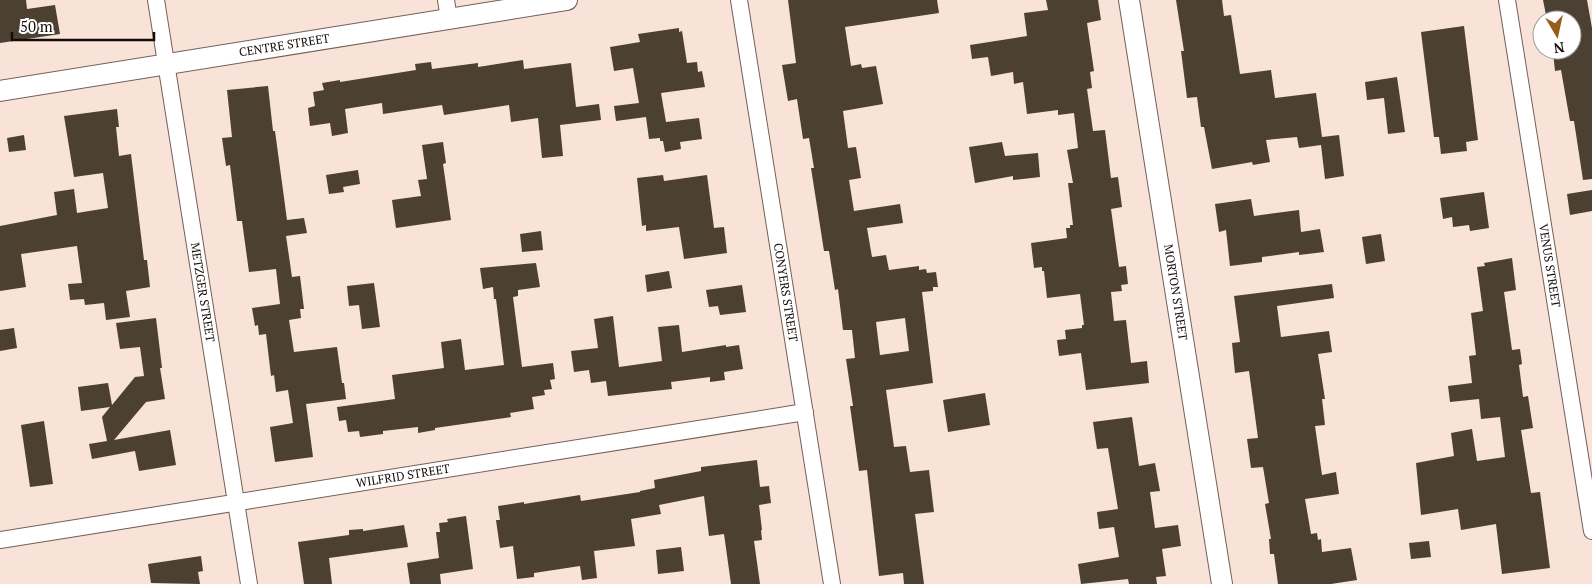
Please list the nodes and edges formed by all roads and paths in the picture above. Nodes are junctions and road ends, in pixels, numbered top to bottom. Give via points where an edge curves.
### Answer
1 (156, 0) edge
2 (567, 0) edge
3 (739, 0) edge
4 (1129, 0) edge
5 (1507, 0) edge
6 (447, 10) edge
7 (166, 64) junction
8 (0, 91) edge
9 (805, 412) junction
10 (236, 503) junction
11 (1592, 531) edge
12 (0, 540) edge
13 (249, 584) edge
14 (832, 584) edge
15 (1222, 584) edge

1 - 7 street, METZGER STREET
2 - 6 street, CENTRE STREET
3 - 9 street, CONYERS STREET
4 - 15 street, MORTON STREET
5 - 11 street, VENUS STREET
6 - 7 street, CENTRE STREET
7 - 8 street, CENTRE STREET
7 - 10 street, METZGER STREET
9 - 10 street, WILFRID STREET
9 - 14 street, CONYERS STREET
10 - 12 street, WILFRID STREET
10 - 13 street, METZGER STREET

